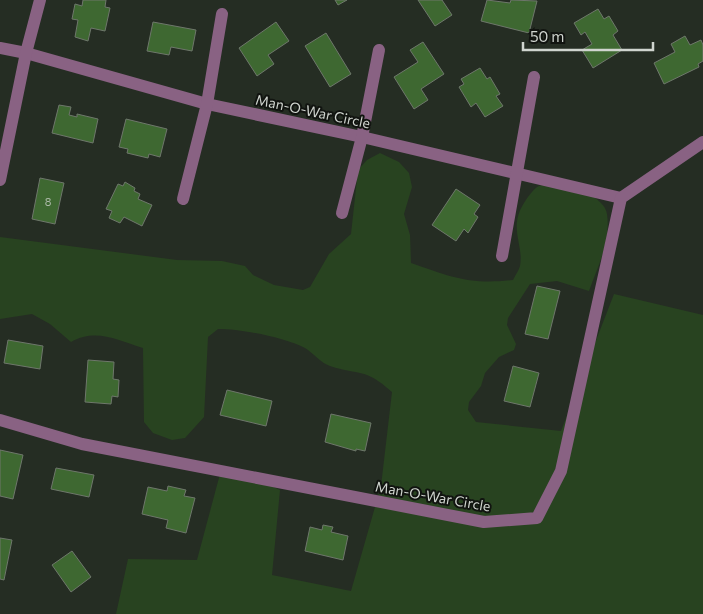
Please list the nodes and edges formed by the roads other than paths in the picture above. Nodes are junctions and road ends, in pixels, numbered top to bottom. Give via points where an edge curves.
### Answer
1 (40, 0) edge
2 (222, 14) dead end
3 (0, 48) edge
4 (378, 50) dead end
5 (26, 53) junction
6 (534, 77) dead end
7 (207, 104) junction
8 (362, 137) junction
9 (703, 142) edge
10 (518, 175) junction
11 (0, 180) edge
12 (621, 198) junction
13 (183, 199) dead end
14 (342, 212) dead end
15 (502, 256) dead end
16 (0, 420) edge

1 - 5 street
2 - 7 street
3 - 5 street, Man-O-War Circle
4 - 8 street
5 - 7 street, Man-O-War Circle
5 - 11 street
6 - 10 street
7 - 8 street, Man-O-War Circle
7 - 13 street
8 - 10 street, Man-O-War Circle
8 - 14 street
9 - 12 street
10 - 12 street, Man-O-War Circle
10 - 15 street
12 - 16 street, Man-O-War Circle via 561,471 538,518 484,522 82,444

